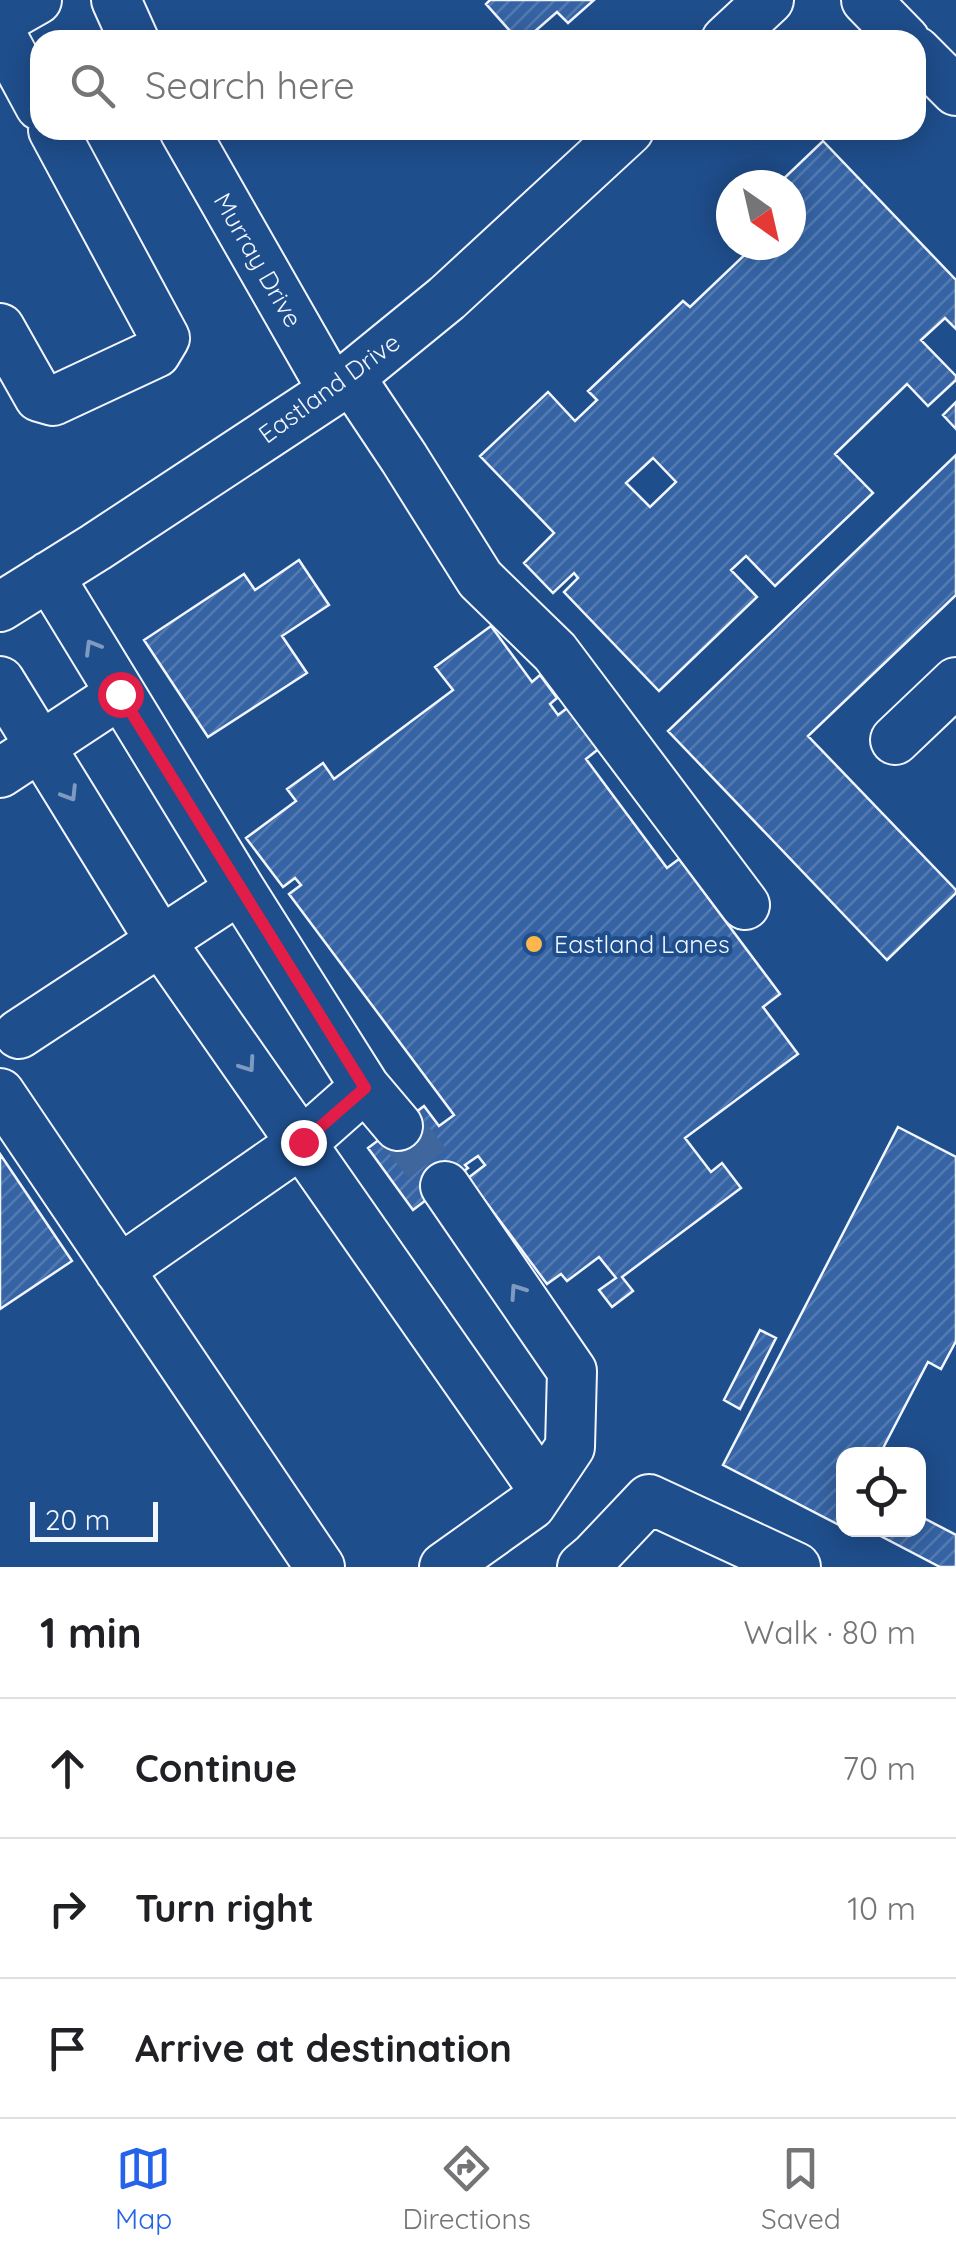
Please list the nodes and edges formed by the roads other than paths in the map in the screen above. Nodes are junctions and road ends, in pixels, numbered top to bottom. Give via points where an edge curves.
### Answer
1 (36, 0) edge
2 (116, 0) edge
3 (769, 0) edge
4 (866, 0) edge
5 (0, 21) edge
6 (130, 30) edge
7 (737, 30) edge
8 (895, 30) edge
9 (0, 32) edge
10 (926, 61) edge
11 (30, 88) edge
12 (956, 91) edge
13 (58, 140) edge
14 (190, 140) edge
15 (618, 140) edge
16 (0, 328) edge
17 (341, 384) junction
18 (50, 576) junction
19 (0, 607) edge
20 (0, 682) edge
21 (956, 682) edge
22 (120, 694) junction
23 (895, 740) dead end
24 (40, 746) junction
25 (0, 773) edge
26 (240, 889) junction
27 (745, 904) dead end
28 (161, 942) junction
29 (6, 1028) edge
30 (365, 1088) junction
31 (0, 1093) edge
32 (398, 1126) tunnel mouth
33 (303, 1142) junction
34 (444, 1186) tunnel mouth
35 (120, 1270) junction
36 (542, 1488) junction
37 (320, 1567) edge
38 (444, 1567) edge
39 (582, 1567) edge
40 (796, 1567) edge

1 - 5 street
2 - 6 street
3 - 7 street
4 - 8 street
9 - 11 street
10 - 12 street
13 - 16 street via 166,338 156,352 53,400 39,398
14 - 17 street, Murray Drive
15 - 17 street, Eastland Drive via 447,298
17 - 18 street, Eastland Drive
17 - 27 street, Murray Drive via 404,458 480,579 555,652
18 - 19 street, Eastland Drive
22 -> 18 street
20 - 24 street
21 - 23 street
22 - 24 street
22 - 26 street
24 - 25 street
24 -> 28 street
26 - 28 street
26 - 30 street
28 - 29 street
28 -> 33 street
30 - 32 street
30 - 33 street
31 - 35 street
33 - 35 street
33 - 36 street
36 -> 34 street via 570,1448 572,1372
35 - 37 street
36 - 38 street via 531,1505
39 - 40 street via 648,1500

